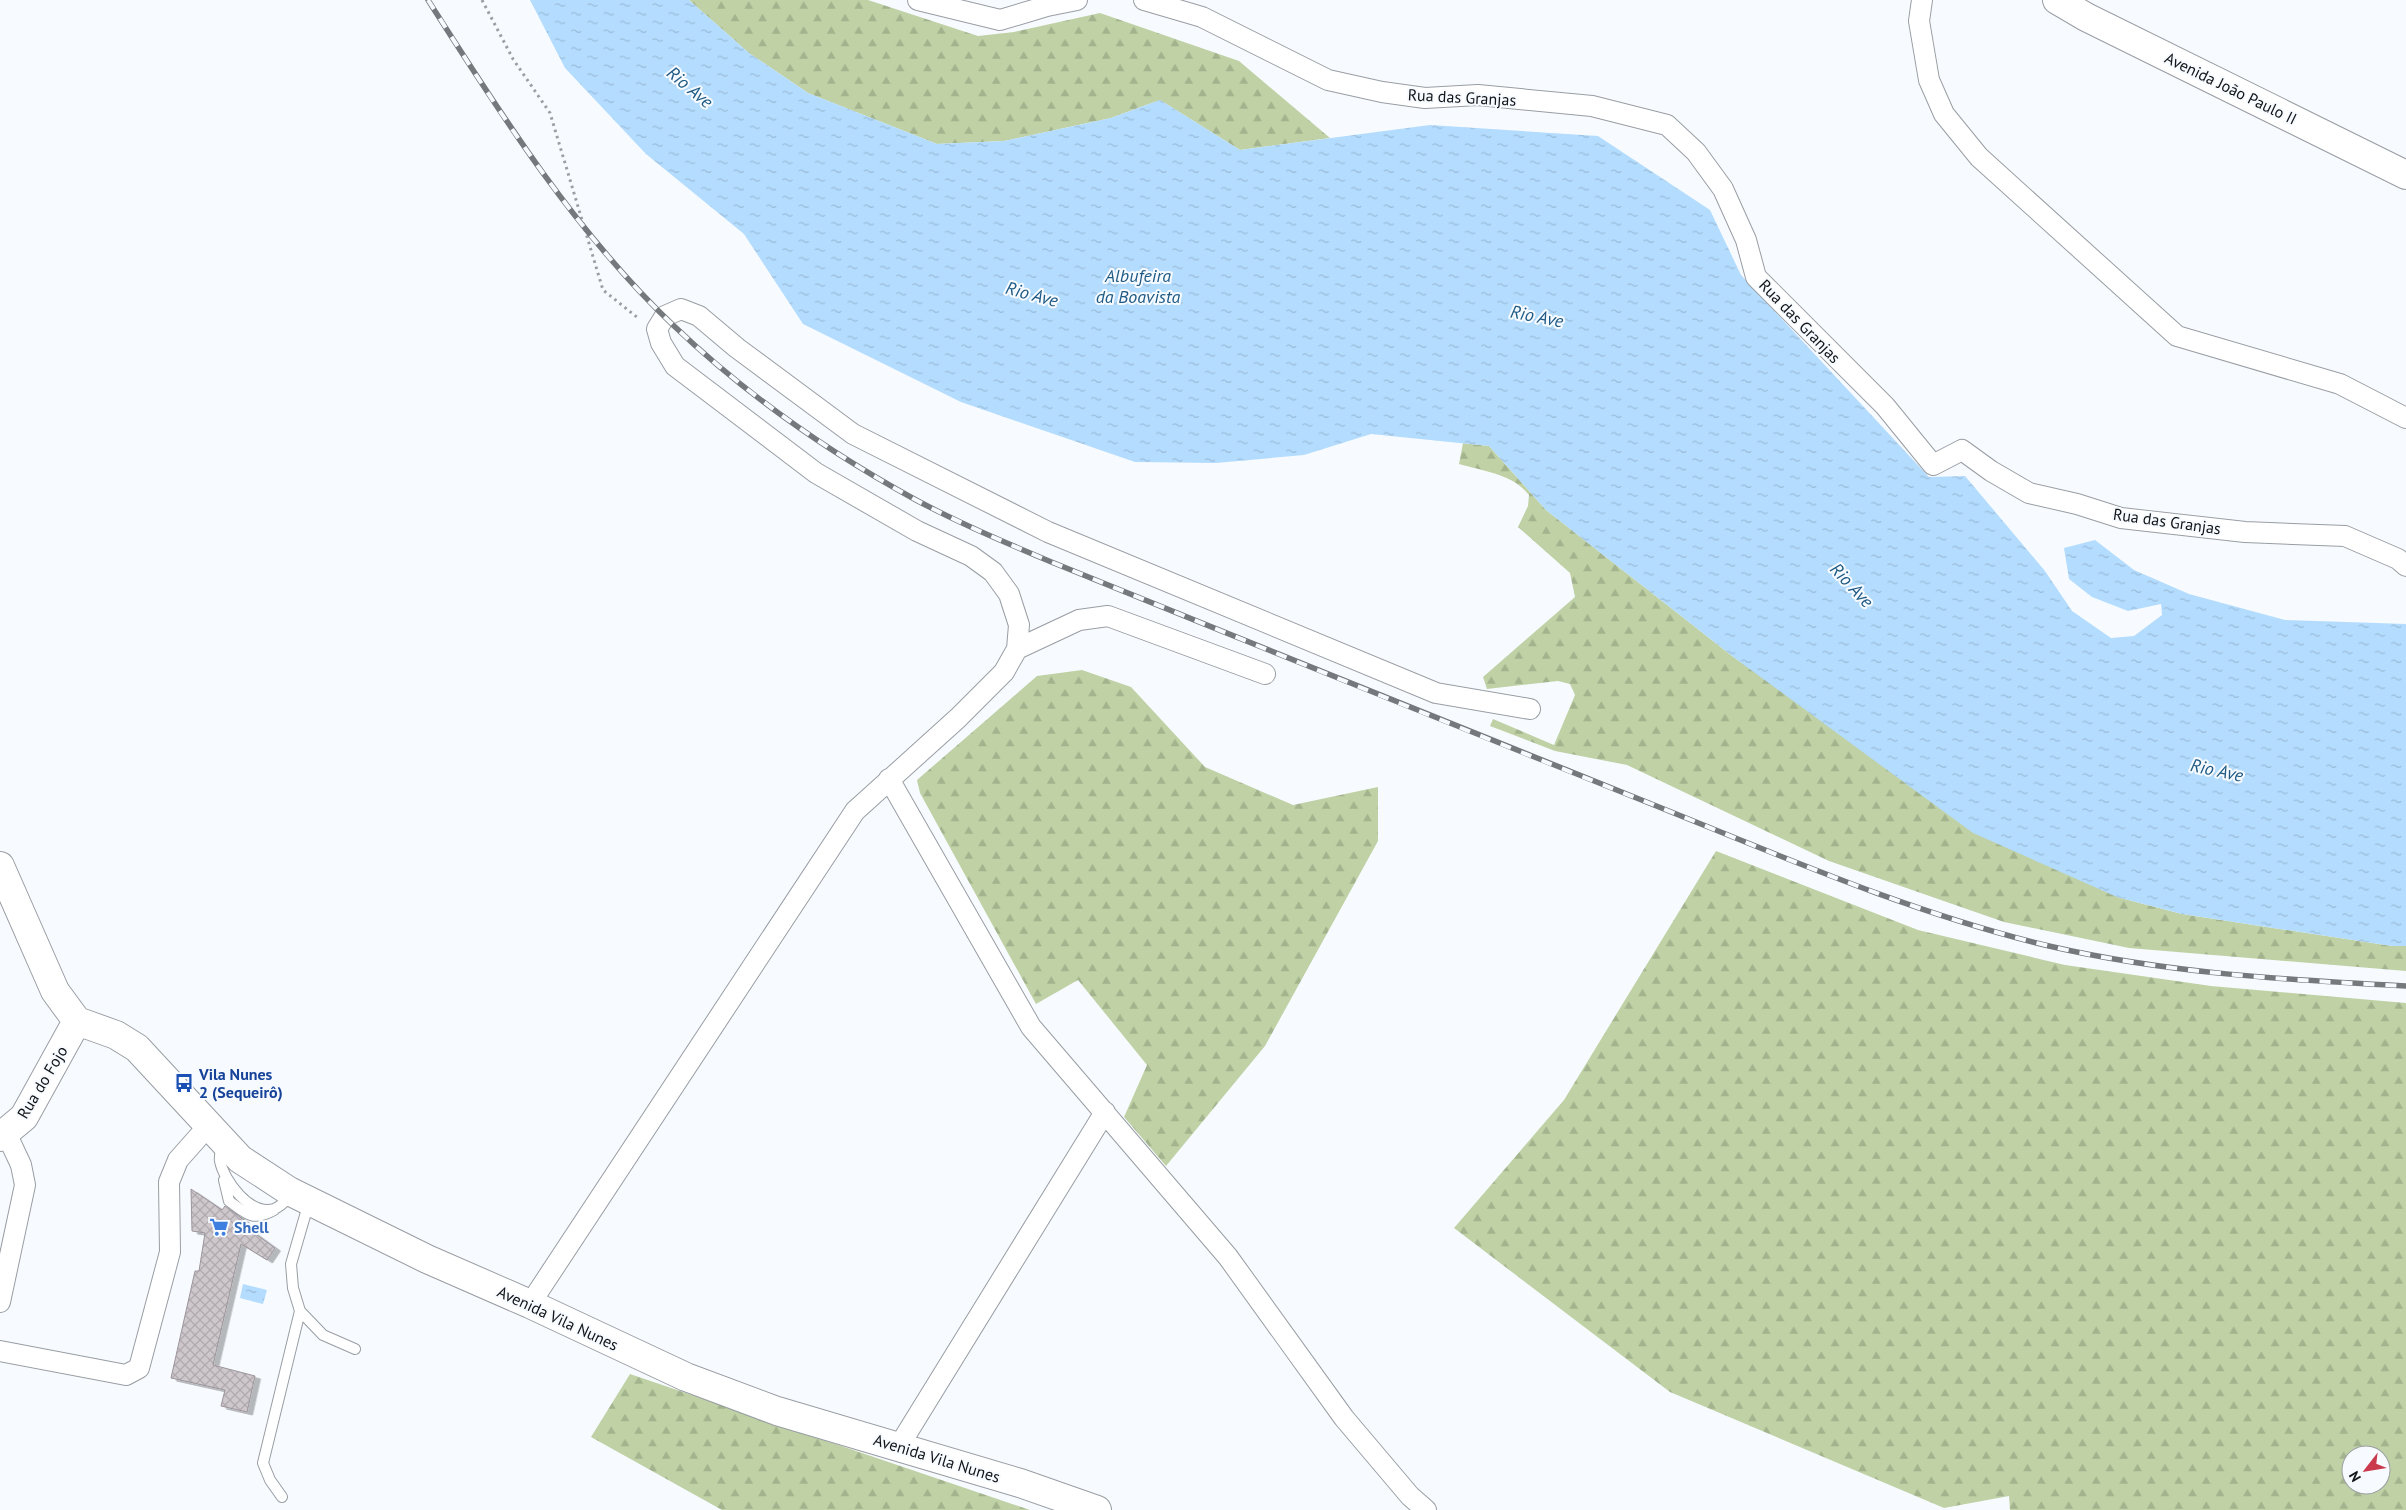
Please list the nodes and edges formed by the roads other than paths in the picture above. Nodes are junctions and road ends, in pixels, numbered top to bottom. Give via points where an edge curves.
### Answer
1 (918, 0) edge
2 (1077, 0) edge
3 (1144, 0) edge
4 (1922, 0) edge
5 (2057, 0) edge
6 (2406, 175) edge
7 (2406, 418) edge
8 (2406, 566) edge
9 (1017, 649) junction
10 (1265, 674) dead end
11 (1530, 709) dead end
12 (889, 779) junction
13 (0, 866) edge
14 (78, 1021) junction
15 (1105, 1112) junction
16 (216, 1132) junction
17 (3, 1135) edge
18 (293, 1201) junction
19 (0, 1302) edge
20 (530, 1304) junction
21 (300, 1311) junction
22 (355, 1349) dead end
23 (0, 1351) edge
24 (899, 1446) junction
25 (282, 1497) dead end
26 (1097, 1510) edge
27 (1426, 1510) edge

1 - 2 street via 1000,20
3 - 8 street, Rua das Granjas via 1202,17 1328,80 1425,98 1478,95 1592,106 1668,125 1696,152 1723,189 1746,240 1756,277 1886,406 1933,464 1962,450 2029,493 2121,518 2245,532 2345,536 2398,559
4 - 7 street via 1919,21 1928,80 1944,114 1979,157 2177,336 2340,384
5 - 6 street, Avenida João Paulo II
9 - 10 street via 1079,620 1108,616
9 - 11 street via 1019,625 1010,594 993,572 971,556 917,531 816,473 675,366 661,343 657,328 665,316 681,309 699,316 852,434 1048,532 1436,693
9 - 12 street via 1004,672
12 - 15 street via 1032,1027
12 - 20 street via 856,811
13 - 14 street via 55,992
14 - 16 street, Avenida Vila Nunes via 116,1035 137,1048
14 - 17 street, Rua do Fojo via 24,1117
15 - 24 street
15 - 27 street via 1228,1256 1344,1418 1410,1496
16 - 18 street, Avenida Vila Nunes via 240,1159
16 - 18 lane via 220,1159 229,1184 254,1206 268,1210
16 - 23 street via 178,1160 169,1182 170,1252 139,1368 126,1375
17 - 19 street via 21,1165 25,1185
18 - 20 street, Avenida Vila Nunes
18 - 21 lane via 291,1264 293,1288
20 - 24 street, Avenida Vila Nunes via 686,1377 778,1411
21 - 22 lane via 323,1335
21 - 25 lane via 263,1464
24 - 26 street, Avenida Vila Nunes

